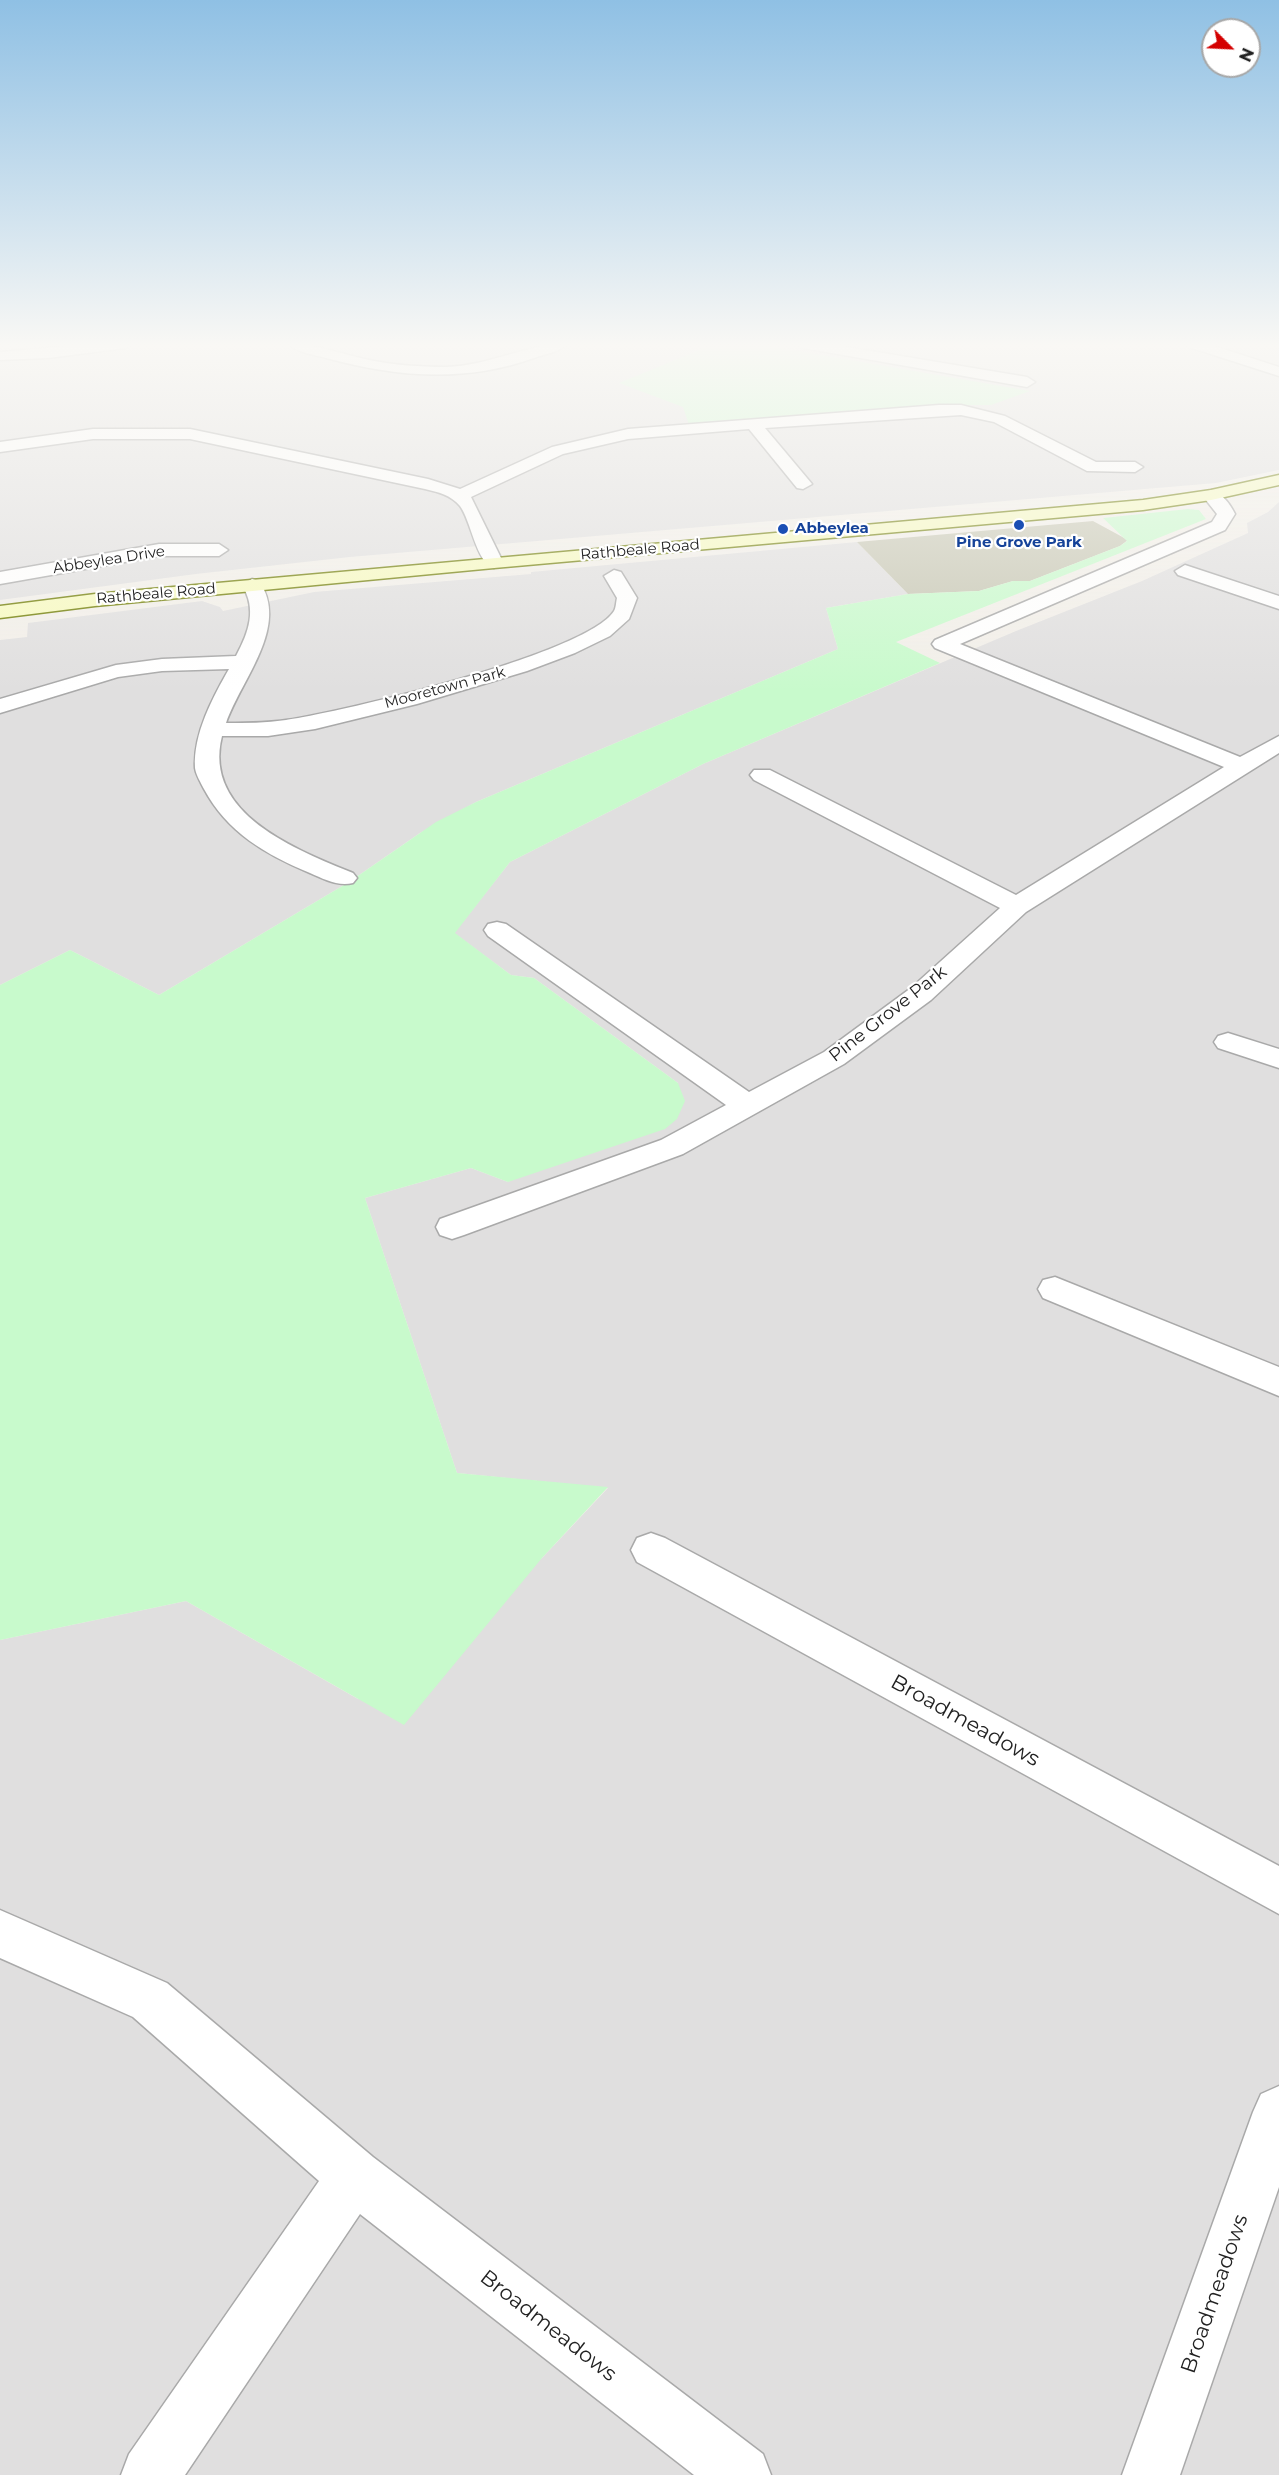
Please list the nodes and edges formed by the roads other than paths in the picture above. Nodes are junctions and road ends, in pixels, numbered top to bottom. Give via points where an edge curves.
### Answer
1 (314, 460) edge
2 (538, 460) edge
3 (783, 460) edge
4 (1078, 460) edge
5 (1135, 467) dead end
6 (1279, 480) edge
7 (803, 484) dead end
8 (1210, 495) junction
9 (460, 496) junction
10 (219, 550) dead end
11 (494, 562) junction
12 (1185, 571) dead end
13 (614, 576) dead end
14 (0, 578) edge
15 (252, 585) junction
16 (1279, 603) edge
17 (0, 612) edge
18 (243, 662) junction
19 (0, 706) edge
20 (213, 730) junction
21 (1279, 744) edge
22 (1241, 766) junction
23 (762, 775) dead end
24 (344, 878) dead end
25 (1017, 906) junction
26 (497, 930) dead end
27 (1228, 1042) dead end
28 (1279, 1059) edge
29 (748, 1106) junction
30 (452, 1227) dead end
31 (1055, 1289) dead end
32 (1279, 1382) edge
33 (651, 1550) dead end
34 (1279, 1892) edge
35 (0, 1934) edge
36 (1279, 2112) edge
37 (354, 2176) junction
38 (150, 2475) edge
39 (742, 2475) edge
40 (1151, 2475) edge

1 - 9 street via 428,483
2 - 9 street
3 - 7 street
4 - 5 street via 1093,467
6 - 8 main road, Rathbeale Road
8 - 11 main road, Rathbeale Road via 1143,505
8 - 22 street via 1226,514 1219,526 942,644
9 - 11 street via 467,503
10 - 14 street, Abbeylea Drive via 159,550
11 - 15 main road, Rathbeale Road
12 - 16 street
13 - 20 street, Mooretown Park via 627,598 622,616 601,632 529,664 429,694 286,727
15 - 17 main road, Rathbeale Road
15 - 18 street via 257,591 261,627
18 - 19 street via 116,671
18 - 20 street
20 - 24 street via 207,769 220,802 240,824 274,847
21 - 22 street, Pine Grove Park
22 - 25 street, Pine Grove Park
23 - 25 street
25 - 29 street, Pine Grove Park via 921,994 834,1058
26 - 29 street
27 - 28 street
29 - 30 street, Pine Grove Park via 672,1147
31 - 32 street
33 - 34 street, Broadmeadows
35 - 37 street, Broadmeadows via 150,2000
36 - 40 street, Broadmeadows
37 - 38 street
37 - 39 street, Broadmeadows

